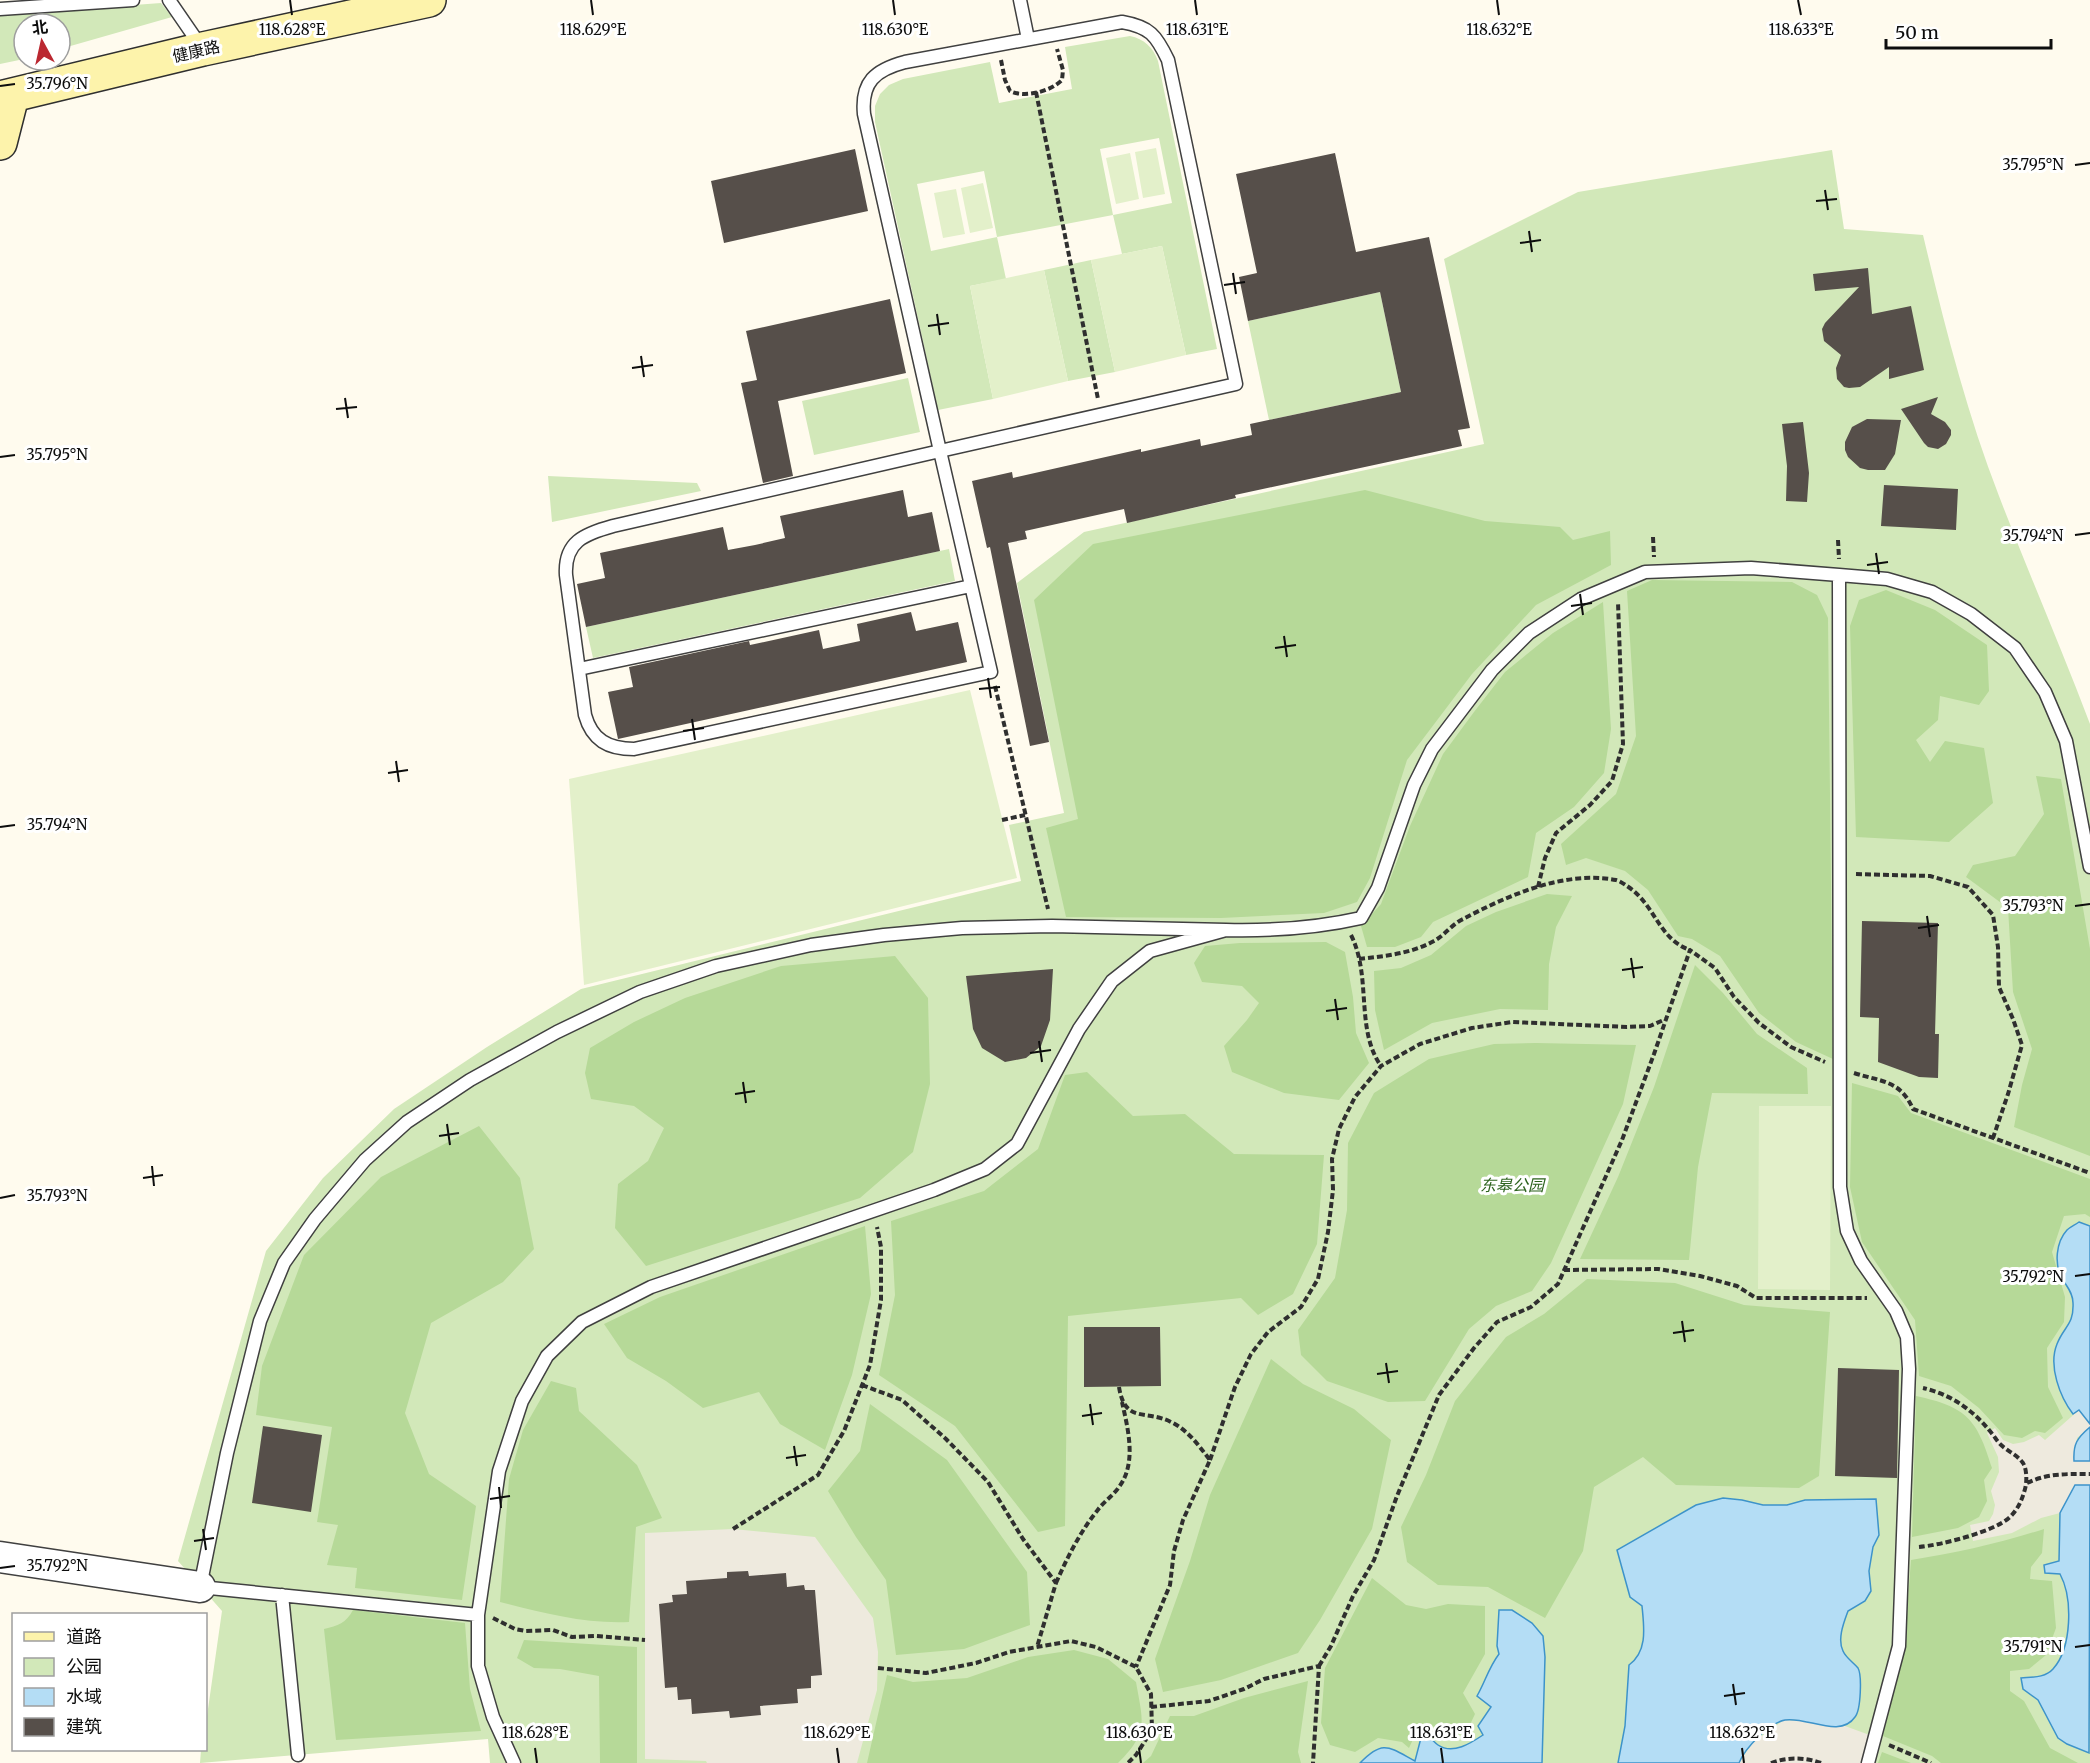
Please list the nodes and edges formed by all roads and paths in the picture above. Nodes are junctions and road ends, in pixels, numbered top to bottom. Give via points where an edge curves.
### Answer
1 (133, 0) edge
2 (169, 0) edge
3 (429, 0) edge
4 (1020, 0) edge
5 (0, 9) edge
6 (1034, 38) junction
7 (1012, 42) junction
8 (202, 49) junction
9 (1036, 92) junction
10 (6, 97) edge
11 (0, 143) edge
12 (1101, 415) junction
13 (940, 451) junction
14 (1839, 575) junction
15 (1617, 584) junction
16 (971, 586) junction
17 (579, 669) junction
18 (991, 671) junction
19 (1025, 815) junction
20 (1002, 820) dead end
21 (2090, 867) edge
22 (1839, 874) junction
23 (1538, 887) junction
24 (1345, 921) junction
25 (1052, 926) junction
26 (1226, 930) junction
27 (1690, 950) junction
28 (1359, 959) junction
29 (1666, 1019) junction
30 (1381, 1066) junction
31 (1839, 1069) junction
32 (1993, 1138) junction
33 (2090, 1173) edge
34 (873, 1211) junction
35 (1564, 1270) junction
36 (1887, 1298) junction
37 (862, 1385) junction
38 (1909, 1385) junction
39 (1119, 1387) dead end
40 (1122, 1402) junction
41 (1210, 1461) junction
42 (2090, 1474) edge
43 (2027, 1483) junction
44 (733, 1529) dead end
45 (1904, 1548) junction
46 (0, 1557) edge
47 (1056, 1583) junction
48 (201, 1587) junction
49 (282, 1595) junction
50 (478, 1615) junction
51 (645, 1640) dead end
52 (1037, 1647) junction
53 (1319, 1666) junction
54 (1136, 1667) junction
55 (878, 1668) dead end
56 (1151, 1707) junction
57 (1875, 1737) junction
58 (298, 1755) dead end
59 (514, 1763) edge
60 (1128, 1763) edge
61 (1313, 1763) edge
62 (1771, 1763) edge
63 (1821, 1763) edge
64 (1868, 1763) edge
65 (1930, 1763) edge

1 - 5 lane
2 - 8 lane
3 - 8 main road, 健康路
4 - 6 lane
6 - 7 lane
6 - 9 path via 1056,48 1063,75 1057,85
6 - 12 lane via 1122,22 1139,25 1152,33 1162,47 1168,60 1236,384
7 - 9 path via 1001,57 1007,86 1016,94
7 - 13 lane via 891,66 871,80 863,102
8 - 10 main road, 健康路
9 - 12 path
10 - 11 main road
12 - 13 lane
13 - 16 lane
13 - 17 lane via 613,526 583,537 572,545 565,563
14 - 15 lane via 1752,568 1645,572
14 - 21 lane via 1887,579 1932,592 1971,614 2015,648 2045,692 2066,741
14 - 22 lane
15 - 23 path via 1623,744 1612,781 1556,833
15 - 24 lane via 1581,599 1529,633 1492,670 1432,749 1414,785 1378,888 1367,908 1361,918
16 - 17 lane
16 - 18 lane
17 - 18 lane via 588,728 607,745 619,749
18 - 19 path
19 - 20 path
19 - 25 path
22 - 31 lane
22 - 32 path via 1930,876 1968,887 1993,915 1999,987 2022,1045
23 - 27 path via 1578,878 1618,880 1640,894 1666,935
23 - 28 path via 1460,920 1435,941 1401,955
24 - 26 lane
24 - 28 path
25 - 26 lane
25 - 48 lane via 884,935 811,945 716,966 640,992 557,1032 470,1080 407,1122 365,1160 284,1263 260,1321 227,1454
26 - 34 lane via 1150,951 1112,981 1079,1029 1017,1144 985,1169
27 - 29 path
27 - 31 path via 1715,968 1734,997 1759,1023 1791,1047
28 - 30 path via 1366,1029 1372,1053
29 - 30 path via 1650,1026 1627,1028 1512,1023 1472,1028 1420,1044
29 - 35 path via 1622,1140
30 - 41 path via 1355,1097 1339,1129 1332,1159 1328,1232 1318,1279 1301,1307 1268,1332 1251,1354 1235,1387
31 - 32 path via 1894,1085 1906,1094 1913,1109
31 - 36 lane via 1840,1187 1847,1231 1861,1261
32 - 33 path
34 - 37 path via 882,1247 881,1300 870,1365
34 - 50 lane via 651,1287 582,1322 547,1356 522,1401 499,1471
35 - 36 path via 1658,1269 1737,1286 1756,1298
35 - 53 path via 1558,1284 1531,1307 1497,1322 1439,1395 1374,1560
36 - 38 lane via 1907,1337
37 - 44 path via 844,1431 818,1475
37 - 47 path via 903,1400 946,1439 988,1482
38 - 43 path via 1935,1391 1968,1408 2024,1464
38 - 45 lane
39 - 40 path
40 - 41 path via 1131,1411 1173,1422 1194,1439
40 - 47 path via 1129,1436 1128,1466 1120,1486 1097,1511
41 - 54 path via 1183,1520 1170,1586
42 - 43 path via 2057,1474
43 - 45 path via 2009,1518 1994,1527 1953,1541
45 - 57 lane via 1899,1646
46 - 48 street
47 - 52 path
48 - 49 lane
49 - 50 lane
49 - 58 lane
50 - 51 path via 526,1631 553,1630 572,1637
50 - 59 lane via 478,1666 493,1717
52 - 54 path via 1071,1641 1096,1647
52 - 55 path via 926,1673
53 - 56 path via 1264,1678 1209,1701
53 - 61 path
54 - 56 path via 1151,1694
56 - 60 path via 1152,1730
57 - 64 lane
57 - 65 path
62 - 63 path via 1797,1758

